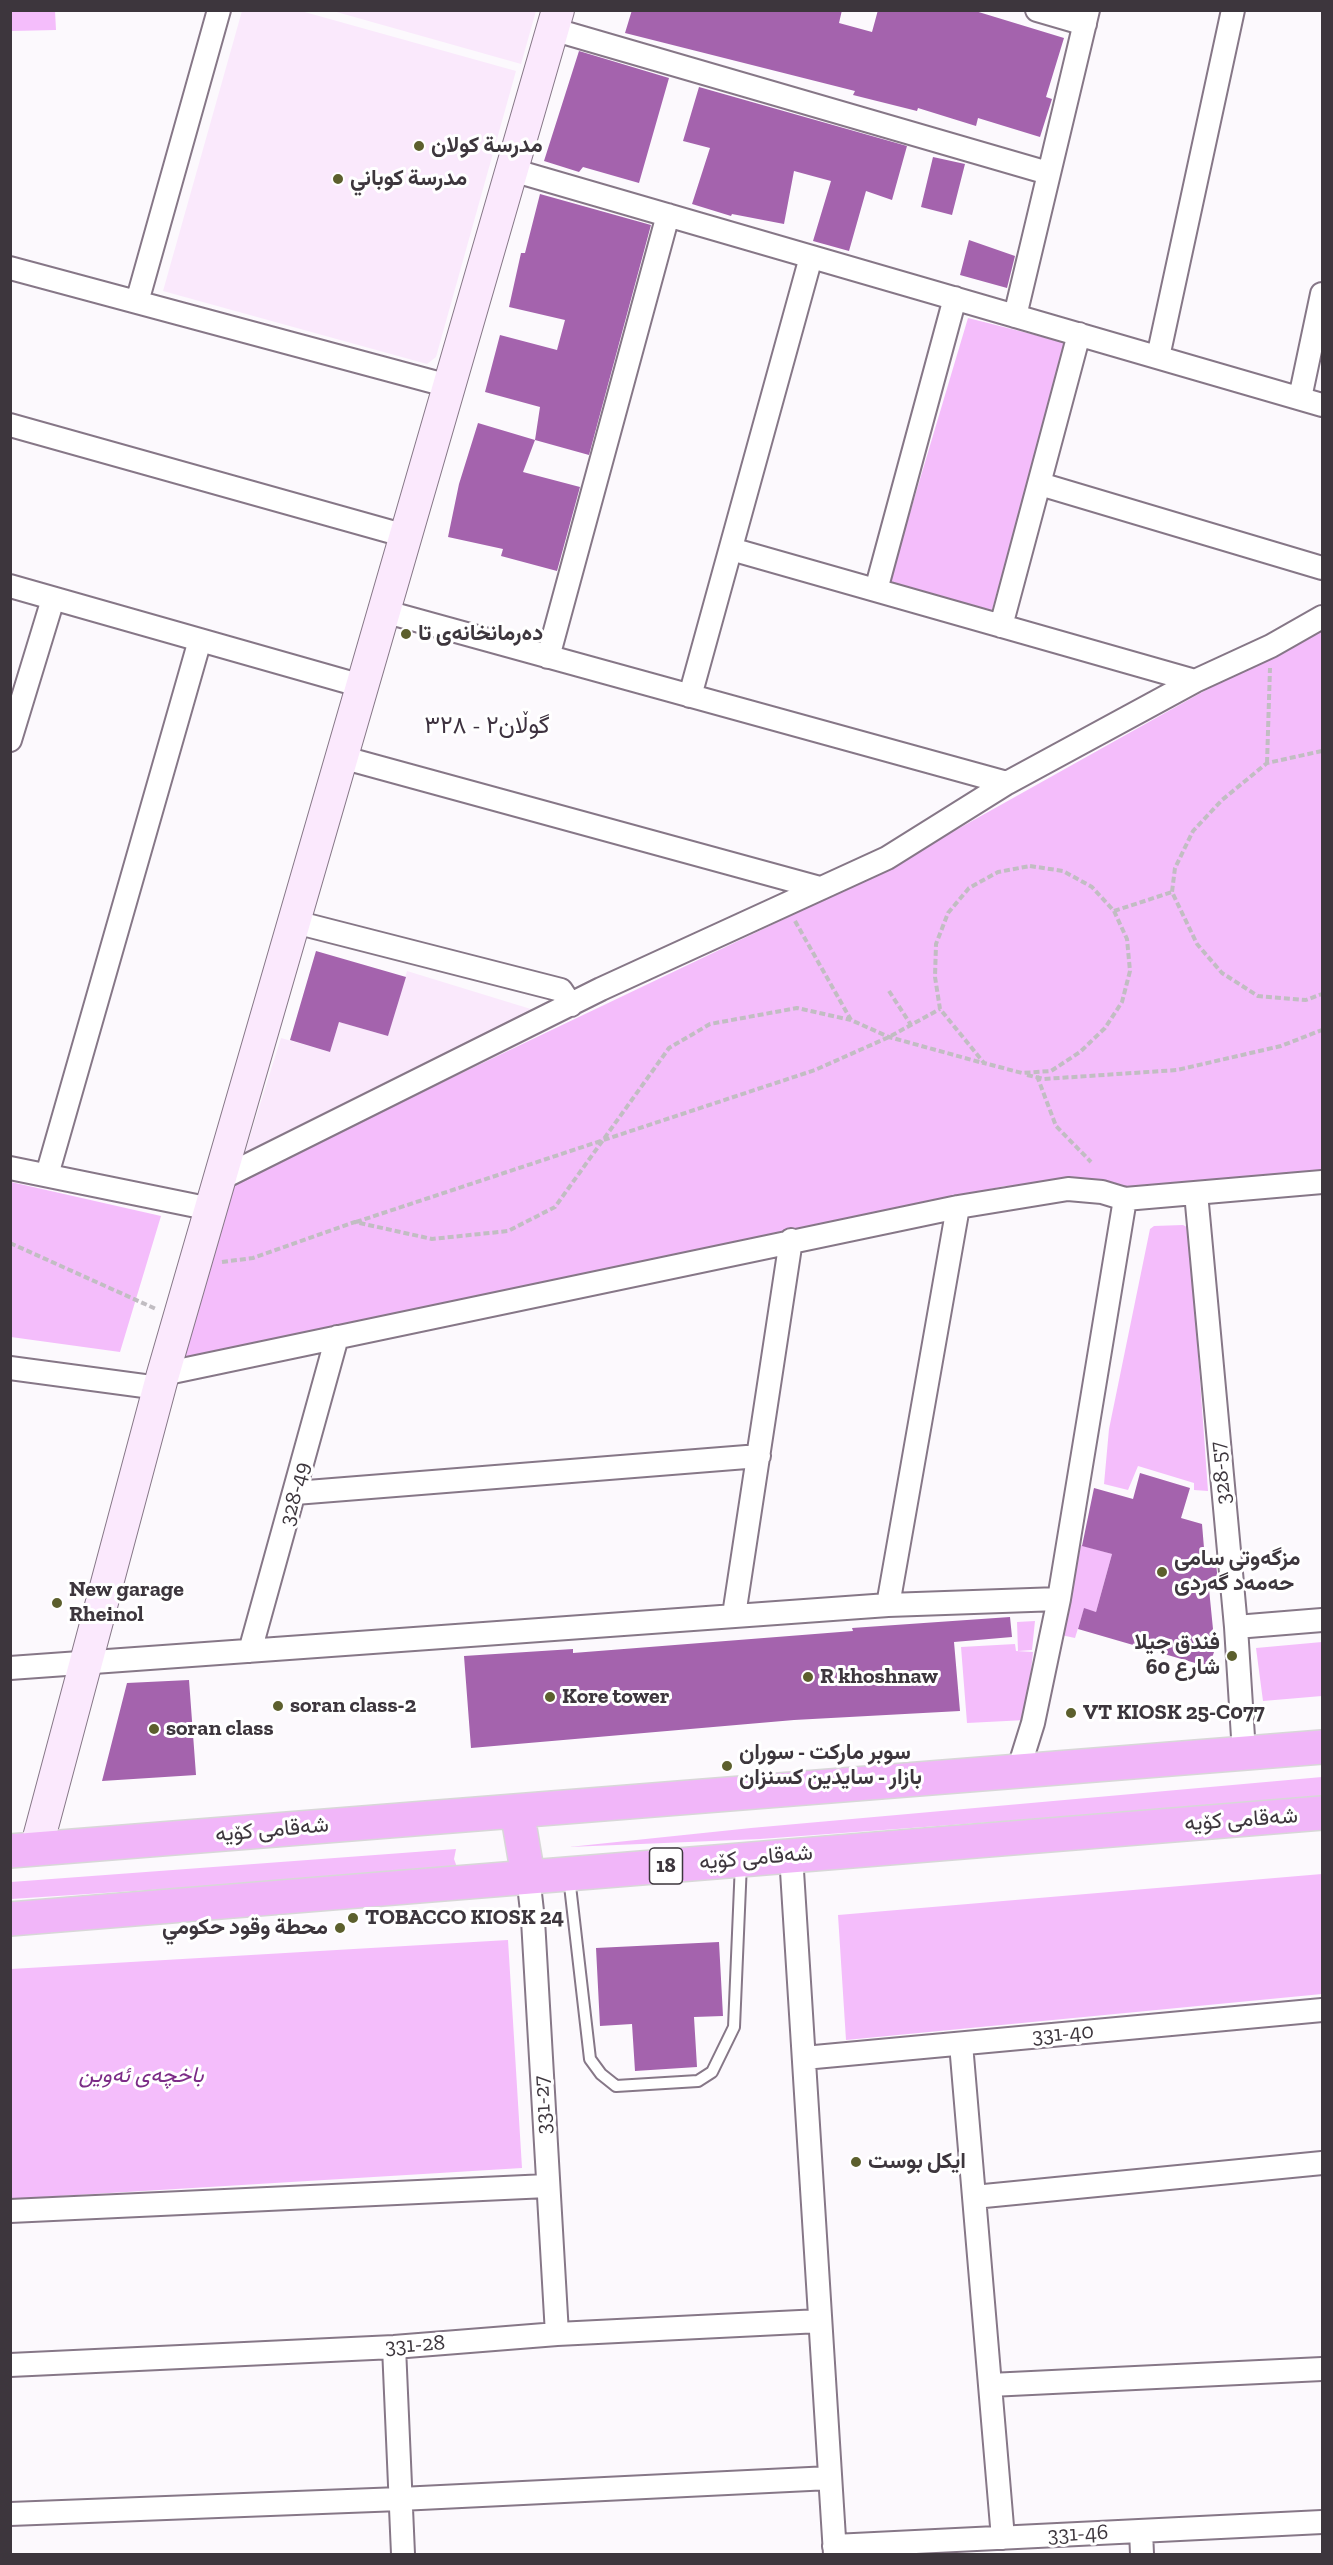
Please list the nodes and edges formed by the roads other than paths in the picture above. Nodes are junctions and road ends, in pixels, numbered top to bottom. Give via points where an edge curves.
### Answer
1 (219, 10) edge
2 (1037, 10) edge
3 (1233, 10) edge
4 (1086, 17) edge
5 (555, 20) edge
6 (512, 170) junction
7 (1048, 173) junction
8 (668, 215) junction
9 (811, 257) junction
10 (10, 268) edge
11 (1323, 294) edge
12 (955, 298) junction
13 (137, 302) junction
14 (1015, 316) junction
15 (1079, 334) junction
16 (1158, 357) junction
17 (448, 386) junction
18 (1300, 398) junction
19 (1323, 405) edge
20 (10, 425) edge
21 (1040, 484) junction
22 (406, 536) junction
23 (731, 549) junction
24 (1323, 568) edge
25 (10, 586) edge
26 (876, 590) junction
27 (53, 599) junction
28 (383, 611) junction
29 (1323, 617) edge
30 (1001, 626) junction
31 (200, 640) junction
32 (548, 657) junction
33 (1195, 681) junction
34 (362, 686) junction
35 (690, 696) junction
36 (11, 736) edge
37 (341, 758) junction
38 (1007, 783) junction
39 (820, 888) junction
40 (295, 922) junction
41 (571, 1005) junction
42 (10, 1167) edge
43 (47, 1175) junction
44 (220, 1179) junction
45 (1323, 1182) edge
46 (1196, 1193) junction
47 (1125, 1199) junction
48 (958, 1207) junction
49 (211, 1209) junction
50 (791, 1240) junction
51 (337, 1337) junction
52 (10, 1368) edge
53 (161, 1381) junction
54 (759, 1456) junction
55 (295, 1493) junction
56 (1059, 1599) junction
57 (888, 1605) junction
58 (734, 1615) junction
59 (1323, 1620) edge
60 (1236, 1627) junction
61 (250, 1651) junction
62 (87, 1663) junction
63 (10, 1668) edge
64 (1323, 1747) edge
65 (1244, 1753) junction
66 (1018, 1771) junction
67 (517, 1811) junction
68 (1323, 1813) edge
69 (23, 1850) edge
70 (791, 1856) junction
71 (741, 1860) junction
72 (569, 1874) junction
73 (528, 1876) junction
74 (10, 1919) edge
75 (1323, 2010) edge
76 (961, 2043) junction
77 (804, 2058) junction
78 (1323, 2163) edge
79 (547, 2186) junction
80 (974, 2197) junction
81 (10, 2211) edge
82 (820, 2321) junction
83 (557, 2334) junction
84 (394, 2347) junction
85 (10, 2364) edge
86 (1323, 2368) edge
87 (990, 2385) junction
88 (830, 2478) junction
89 (400, 2499) junction
90 (10, 2514) edge
91 (1323, 2522) edge
92 (1141, 2531) junction
93 (1003, 2538) junction
94 (835, 2550) edge
95 (403, 2554) edge
96 (1142, 2554) edge

1 - 13 street
2 - 4 street
3 - 16 street
4 - 7 street
5 - 6 street
5 - 7 street
6 - 8 street
6 - 17 street
7 - 14 street
8 - 9 street
8 - 32 street
9 - 12 street
9 - 23 street
10 - 13 street
11 - 18 street
12 - 14 street
12 - 26 street
13 - 17 street
14 - 15 street
15 - 16 street
15 - 21 street
16 - 18 street
17 - 22 street
18 - 19 street
20 - 22 street
21 - 24 street
21 - 30 street
22 - 28 street
23 - 26 street
23 - 35 street
25 - 27 street
26 - 30 street
27 - 31 street
27 - 36 street
28 - 32 street
28 - 34 street
29 - 33 street
30 - 33 street
31 - 34 street
31 - 43 street
32 - 35 street
33 - 38 street
34 - 37 street
35 - 38 street
37 - 39 street
37 - 40 street
38 - 39 street via 887,858
39 - 41 street
40 - 41 street via 561,990
40 - 44 street
41 - 44 street
42 - 43 street
43 - 49 street
44 - 49 street
45 - 46 street
46 - 47 street
46 - 60 street, 328-57
47 - 48 street via 1068,1189
47 - 56 street
48 - 50 street
48 - 57 street
49 - 53 street
50 - 51 street
50 - 54 street
51 - 53 street
51 - 55 street, 328-49
52 - 53 street
53 - 62 street
54 - 55 street
54 - 58 street
55 - 61 street, 328-49
56 - 57 street
56 - 66 street via 1033,1723
57 - 58 street
58 - 61 street
59 - 60 street
60 - 65 street, 328-57
61 - 62 street
62 - 63 street
62 - 69 street
64 - 65 highway, شەقامی کۆیە
65 - 66 highway, شەقامی کۆیە
66 - 67 highway, شەقامی کۆیە
67 - 69 highway, شەقامی کۆیە
67 - 73 highway
68 - 70 highway, شەقامی کۆیە / 18
70 - 71 highway, شەقامی کۆیە / 18
70 - 77 street
71 - 72 highway, شەقامی کۆیە / 18
71 - 72 lane via 734,2027 711,2072 698,2081 616,2086 590,2059
72 - 73 highway, شەقامی کۆیە / 18
73 - 74 highway, شەقامی کۆیە / 18
73 - 79 street, 331-27
75 - 76 street, 331-40
76 - 77 street, 331-40
76 - 80 street
77 - 82 street
78 - 80 street
79 - 81 street
79 - 83 street, 331-27
80 - 87 street
82 - 83 street, 331-28
82 - 88 street
83 - 84 street, 331-28
84 - 85 street, 331-28
84 - 89 street
86 - 87 street
87 - 93 street
88 - 89 street
88 - 94 street
89 - 90 street
89 - 95 street
91 - 92 street, 331-46
92 - 93 street, 331-46
92 - 96 street
93 - 94 street, 331-46

